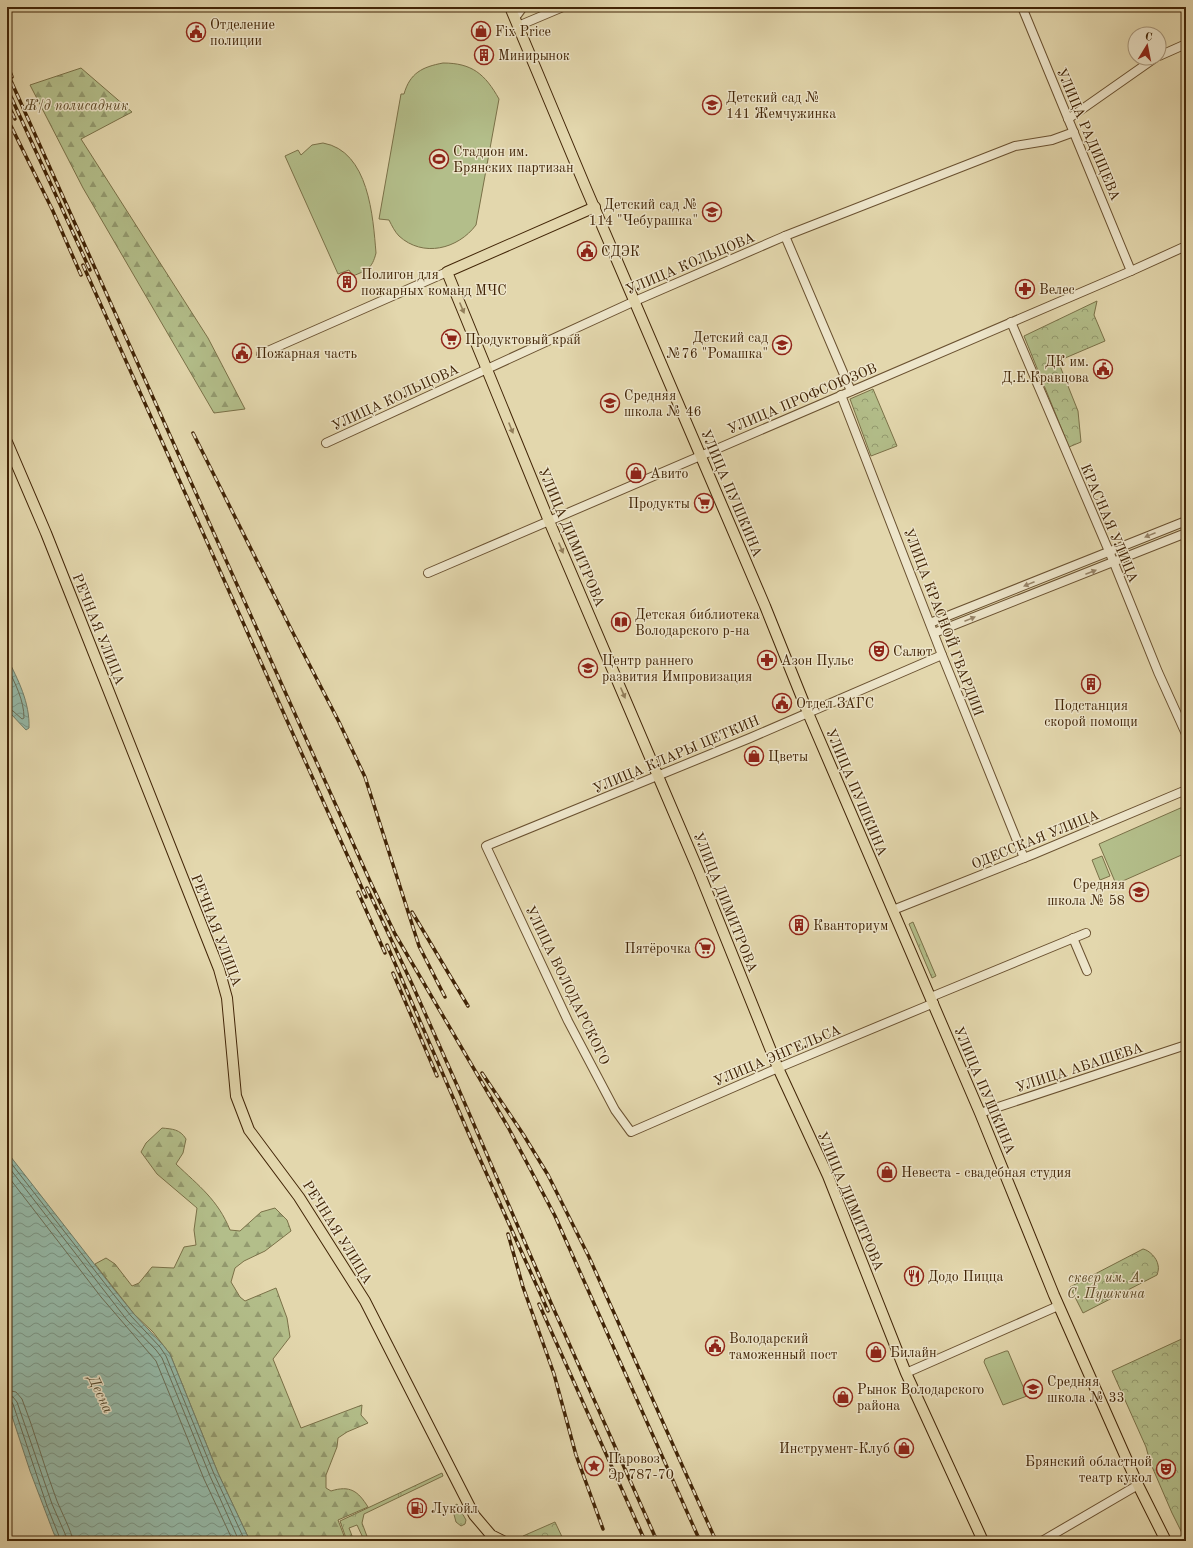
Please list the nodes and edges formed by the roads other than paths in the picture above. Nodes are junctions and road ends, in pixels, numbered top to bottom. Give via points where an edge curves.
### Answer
1 (510, 7) edge
2 (523, 7) edge
3 (563, 7) edge
4 (1022, 7) edge
5 (517, 22) junction
6 (1186, 44) edge
7 (1167, 52) edge
8 (1143, 66) edge
9 (1068, 118) junction
10 (1074, 132) junction
11 (595, 207) junction
12 (785, 236) junction
13 (1186, 246) edge
14 (1131, 271) junction
15 (447, 272) junction
16 (635, 301) junction
17 (1011, 322) junction
18 (261, 354) dead end
19 (487, 369) junction
20 (851, 391) junction
21 (841, 395) junction
22 (7, 442) edge
23 (326, 443) dead end
24 (701, 455) junction
25 (549, 521) junction
26 (1186, 521) edge
27 (1186, 533) edge
28 (1109, 552) junction
29 (1114, 563) junction
30 (428, 572) dead end
31 (930, 623) junction
32 (934, 634) junction
33 (942, 655) junction
34 (808, 713) junction
35 (1186, 734) edge
36 (658, 775) junction
37 (1186, 790) edge
38 (486, 846) joint
39 (1024, 858) junction
40 (893, 910) junction
41 (1086, 933) dead end
42 (1073, 938) junction
43 (1087, 971) dead end
44 (932, 1000) junction
45 (1186, 1045) edge
46 (778, 1068) junction
47 (980, 1113) junction
48 (631, 1132) joint
49 (1058, 1306) junction
50 (906, 1373) junction
51 (1138, 1485) junction
52 (492, 1538) edge
53 (503, 1541) edge
54 (983, 1541) edge
55 (1042, 1541) edge
56 (1166, 1541) edge

1 - 5 main road, УЛИЦА ПУШКИНА
2 - 5 street
3 - 5 street
4 - 9 street, УЛИЦА РАДИЩЕВА
5 - 11 main road, УЛИЦА ПУШКИНА
6 - 7 street
8 - 9 street
9 - 10 street, УЛИЦА РАДИЩЕВА
10 - 12 street, УЛИЦА КОЛЬЦОВА via 1052,140 1015,146
10 - 14 street, УЛИЦА РАДИЩЕВА
11 - 15 main road
11 - 16 main road, УЛИЦА ПУШКИНА
12 - 16 street, УЛИЦА КОЛЬЦОВА
12 - 20 street
13 - 14 street, УЛИЦА ПРОФСОЮЗОВ
14 - 17 street, УЛИЦА ПРОФСОЮЗОВ
15 - 18 street
15 -> 19 main road, УЛИЦА ДИМИТРОВА
16 - 19 street, УЛИЦА КОЛЬЦОВА
16 - 24 main road, УЛИЦА ПУШКИНА
17 - 20 street, УЛИЦА ПРОФСОЮЗОВ
17 - 28 street, КРАСНАЯ УЛИЦА
19 - 23 street, УЛИЦА КОЛЬЦОВА
19 -> 25 main road, УЛИЦА ДИМИТРОВА
20 - 21 street, УЛИЦА ПРОФСОЮЗОВ
21 - 24 street, УЛИЦА ПРОФСОЮЗОВ
21 - 31 street, УЛИЦА КРАСНОЙ ГВАРДИИ
22 - 52 main road, РЕЧНАЯ УЛИЦА via 46,533 219,969 228,998 236,1096 249,1130 299,1197 365,1301 463,1496
24 - 25 street, УЛИЦА ПРОФСОЮЗОВ
24 - 34 main road, УЛИЦА ПУШКИНА
25 - 30 street, УЛИЦА ПРОФСОЮЗОВ
25 -> 36 main road, УЛИЦА ДИМИТРОВА
26 -> 28 street
27 - 29 street
28 - 29 street, КРАСНАЯ УЛИЦА
28 -> 31 street
32 -> 29 street
29 - 35 street, КРАСНАЯ УЛИЦА
31 - 32 street, УЛИЦА КРАСНОЙ ГВАРДИИ
32 - 33 street, УЛИЦА КРАСНОЙ ГВАРДИИ
33 - 34 street, УЛИЦА КЛАРЫ ЦЕТКИН
33 - 39 street, УЛИЦА КРАСНОЙ ГВАРДИИ
34 - 36 street, УЛИЦА КЛАРЫ ЦЕТКИН
34 - 40 main road, УЛИЦА ПУШКИНА
36 - 38 street, УЛИЦА КЛАРЫ ЦЕТКИН
36 - 46 main road, УЛИЦА ДИМИТРОВА
37 - 39 street, ОДЕССКАЯ УЛИЦА
38 - 48 street, УЛИЦА ВОЛОДАРСКОГО via 568,1021 615,1110
39 - 40 street, ОДЕССКАЯ УЛИЦА
40 - 44 main road, УЛИЦА ПУШКИНА
41 - 42 street, УЛИЦА ЭНГЕЛЬСА
42 - 43 street
42 - 44 street, УЛИЦА ЭНГЕЛЬСА
44 - 46 street, УЛИЦА ЭНГЕЛЬСА
44 - 47 main road, УЛИЦА ПУШКИНА
45 - 47 street, УЛИЦА АБАШЕВА
46 - 48 street, УЛИЦА ЭНГЕЛЬСА
46 - 50 main road, УЛИЦА ДИМИТРОВА via 828,1176
47 - 49 main road, УЛИЦА ПУШКИНА
49 - 50 street
49 - 51 main road, УЛИЦА ПУШКИНА
50 - 54 main road, УЛИЦА ДИМИТРОВА
51 - 55 street
51 - 56 main road, УЛИЦА ПУШКИНА
52 - 53 main road, РЕЧНАЯ УЛИЦА

